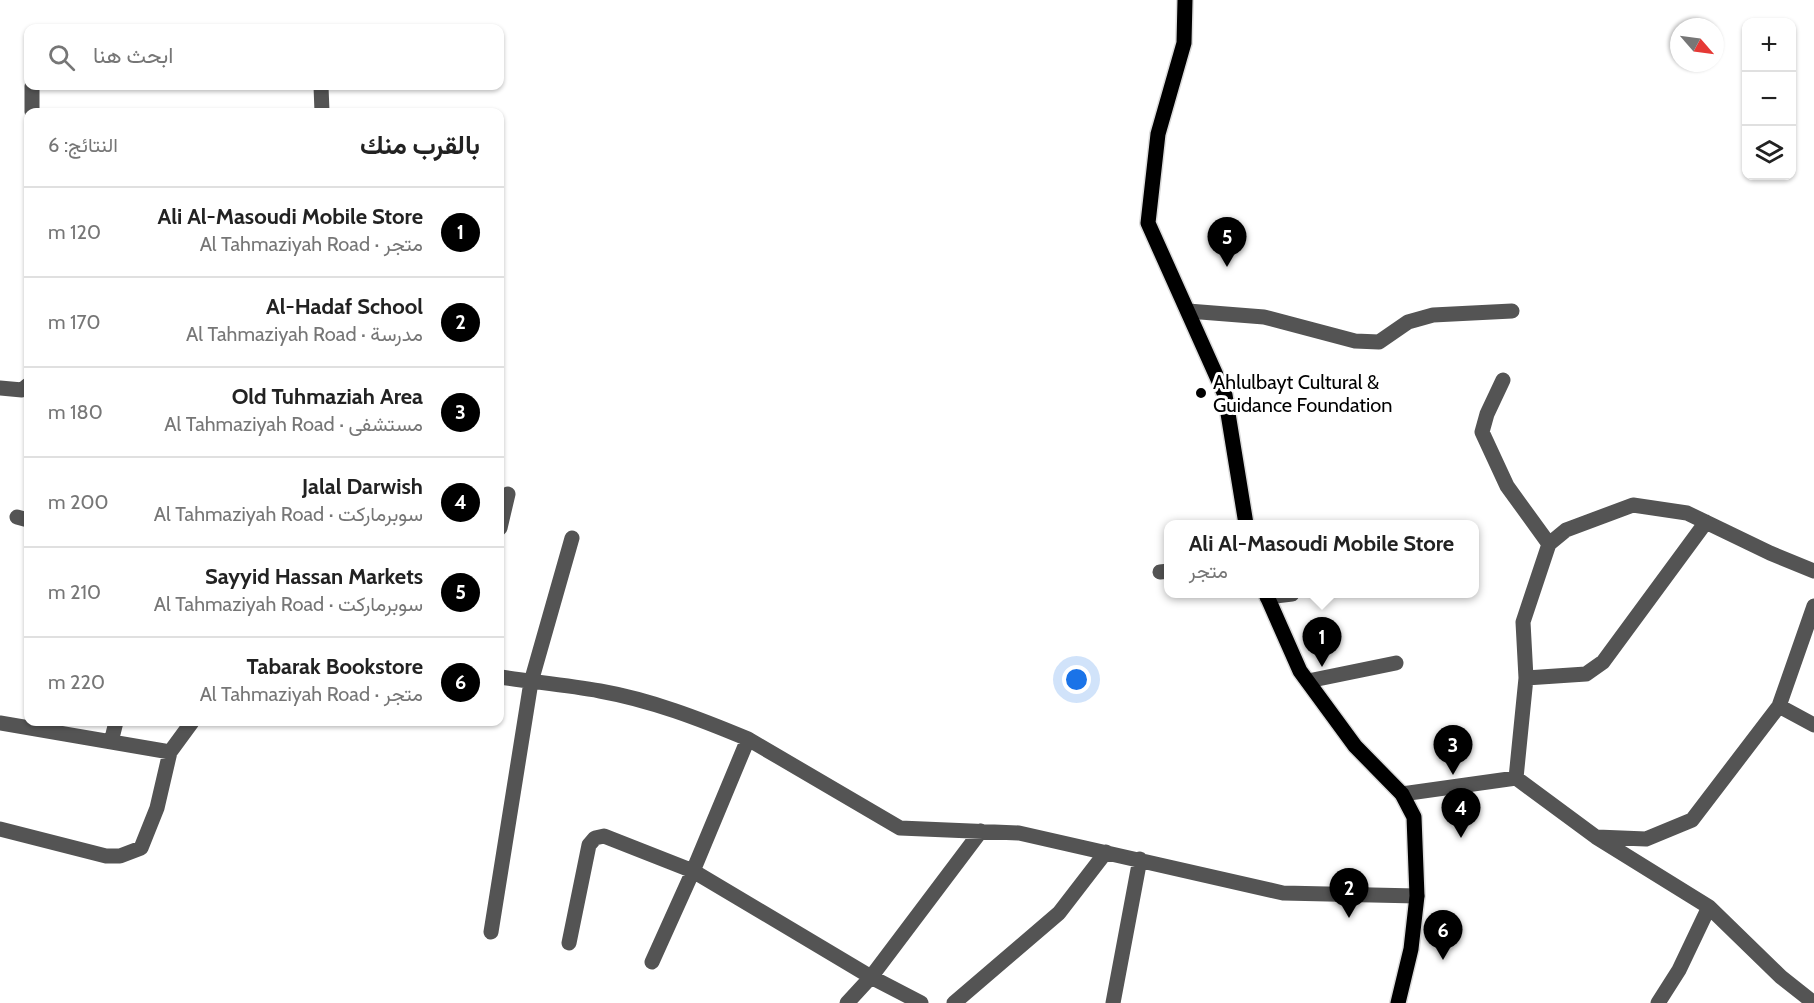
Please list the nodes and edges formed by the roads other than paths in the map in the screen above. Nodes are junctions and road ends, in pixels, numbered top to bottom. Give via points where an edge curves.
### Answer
1 (1185, 0) edge
2 (32, 90) edge
3 (321, 90) edge
4 (32, 108) edge
5 (322, 108) edge
6 (1188, 311) junction
7 (1512, 311) dead end
8 (1503, 380) dead end
9 (0, 388) edge
10 (24, 388) edge
11 (508, 494) dead end
12 (504, 511) edge
13 (1244, 520) edge
14 (1706, 522) junction
15 (572, 538) dead end
16 (1549, 544) junction
17 (1814, 571) edge
18 (1267, 598) edge
19 (1814, 606) edge
20 (1396, 663) dead end
21 (504, 678) edge
22 (1526, 678) junction
23 (531, 681) junction
24 (1308, 681) junction
25 (1779, 706) junction
26 (0, 723) edge
27 (1814, 725) edge
28 (115, 726) edge
29 (189, 726) edge
30 (748, 739) junction
31 (111, 742) junction
32 (170, 752) junction
33 (1516, 778) junction
34 (1402, 794) junction
35 (0, 829) edge
36 (981, 831) junction
37 (1596, 837) junction
38 (1106, 852) junction
39 (1140, 859) junction
40 (693, 871) junction
41 (1417, 896) junction
42 (1709, 907) junction
43 (490, 932) dead end
44 (569, 944) dead end
45 (652, 962) dead end
46 (871, 977) junction
47 (847, 1003) edge
48 (921, 1003) edge
49 (954, 1003) edge
50 (1113, 1003) edge
51 (1398, 1003) edge
52 (1658, 1003) edge
53 (1814, 1003) edge

1 - 6 main road via 1184,43 1158,134 1148,223
2 - 4 street
3 - 5 street
6 - 7 street via 1264,317 1355,341 1379,342 1408,322 1433,315
6 - 13 main road via 1225,395
8 - 16 street via 1482,432 1507,486
9 - 10 street
11 - 12 street
14 - 16 street via 1687,513 1633,505 1566,530
14 - 17 street
14 - 22 street via 1604,662 1586,674
15 - 23 street
16 - 22 street via 1523,622
18 - 24 main road
19 - 25 street
20 - 24 street
21 - 23 street
22 - 33 street
23 - 30 street via 601,691 656,705
23 - 43 street
24 - 34 main road via 1355,746
25 - 27 street
25 - 37 street via 1692,820 1646,839
26 - 31 street
28 - 31 street
29 - 32 street
30 - 36 street via 900,828
30 - 40 street
31 - 32 street
32 - 35 street via 157,808 141,848 120,856 106,855
33 - 34 street
33 - 37 street
34 - 41 main road via 1414,817
36 - 38 street via 1019,833
36 - 46 street
37 - 42 street
38 - 39 street
38 - 49 street via 1059,913
39 - 41 street via 1283,893
39 - 50 street
40 - 44 street via 604,836 595,838 589,845
40 - 45 street
40 - 46 street
41 - 51 main road via 1411,950
42 - 52 street via 1679,970
42 - 53 street via 1781,977
46 - 47 street
46 - 48 street

